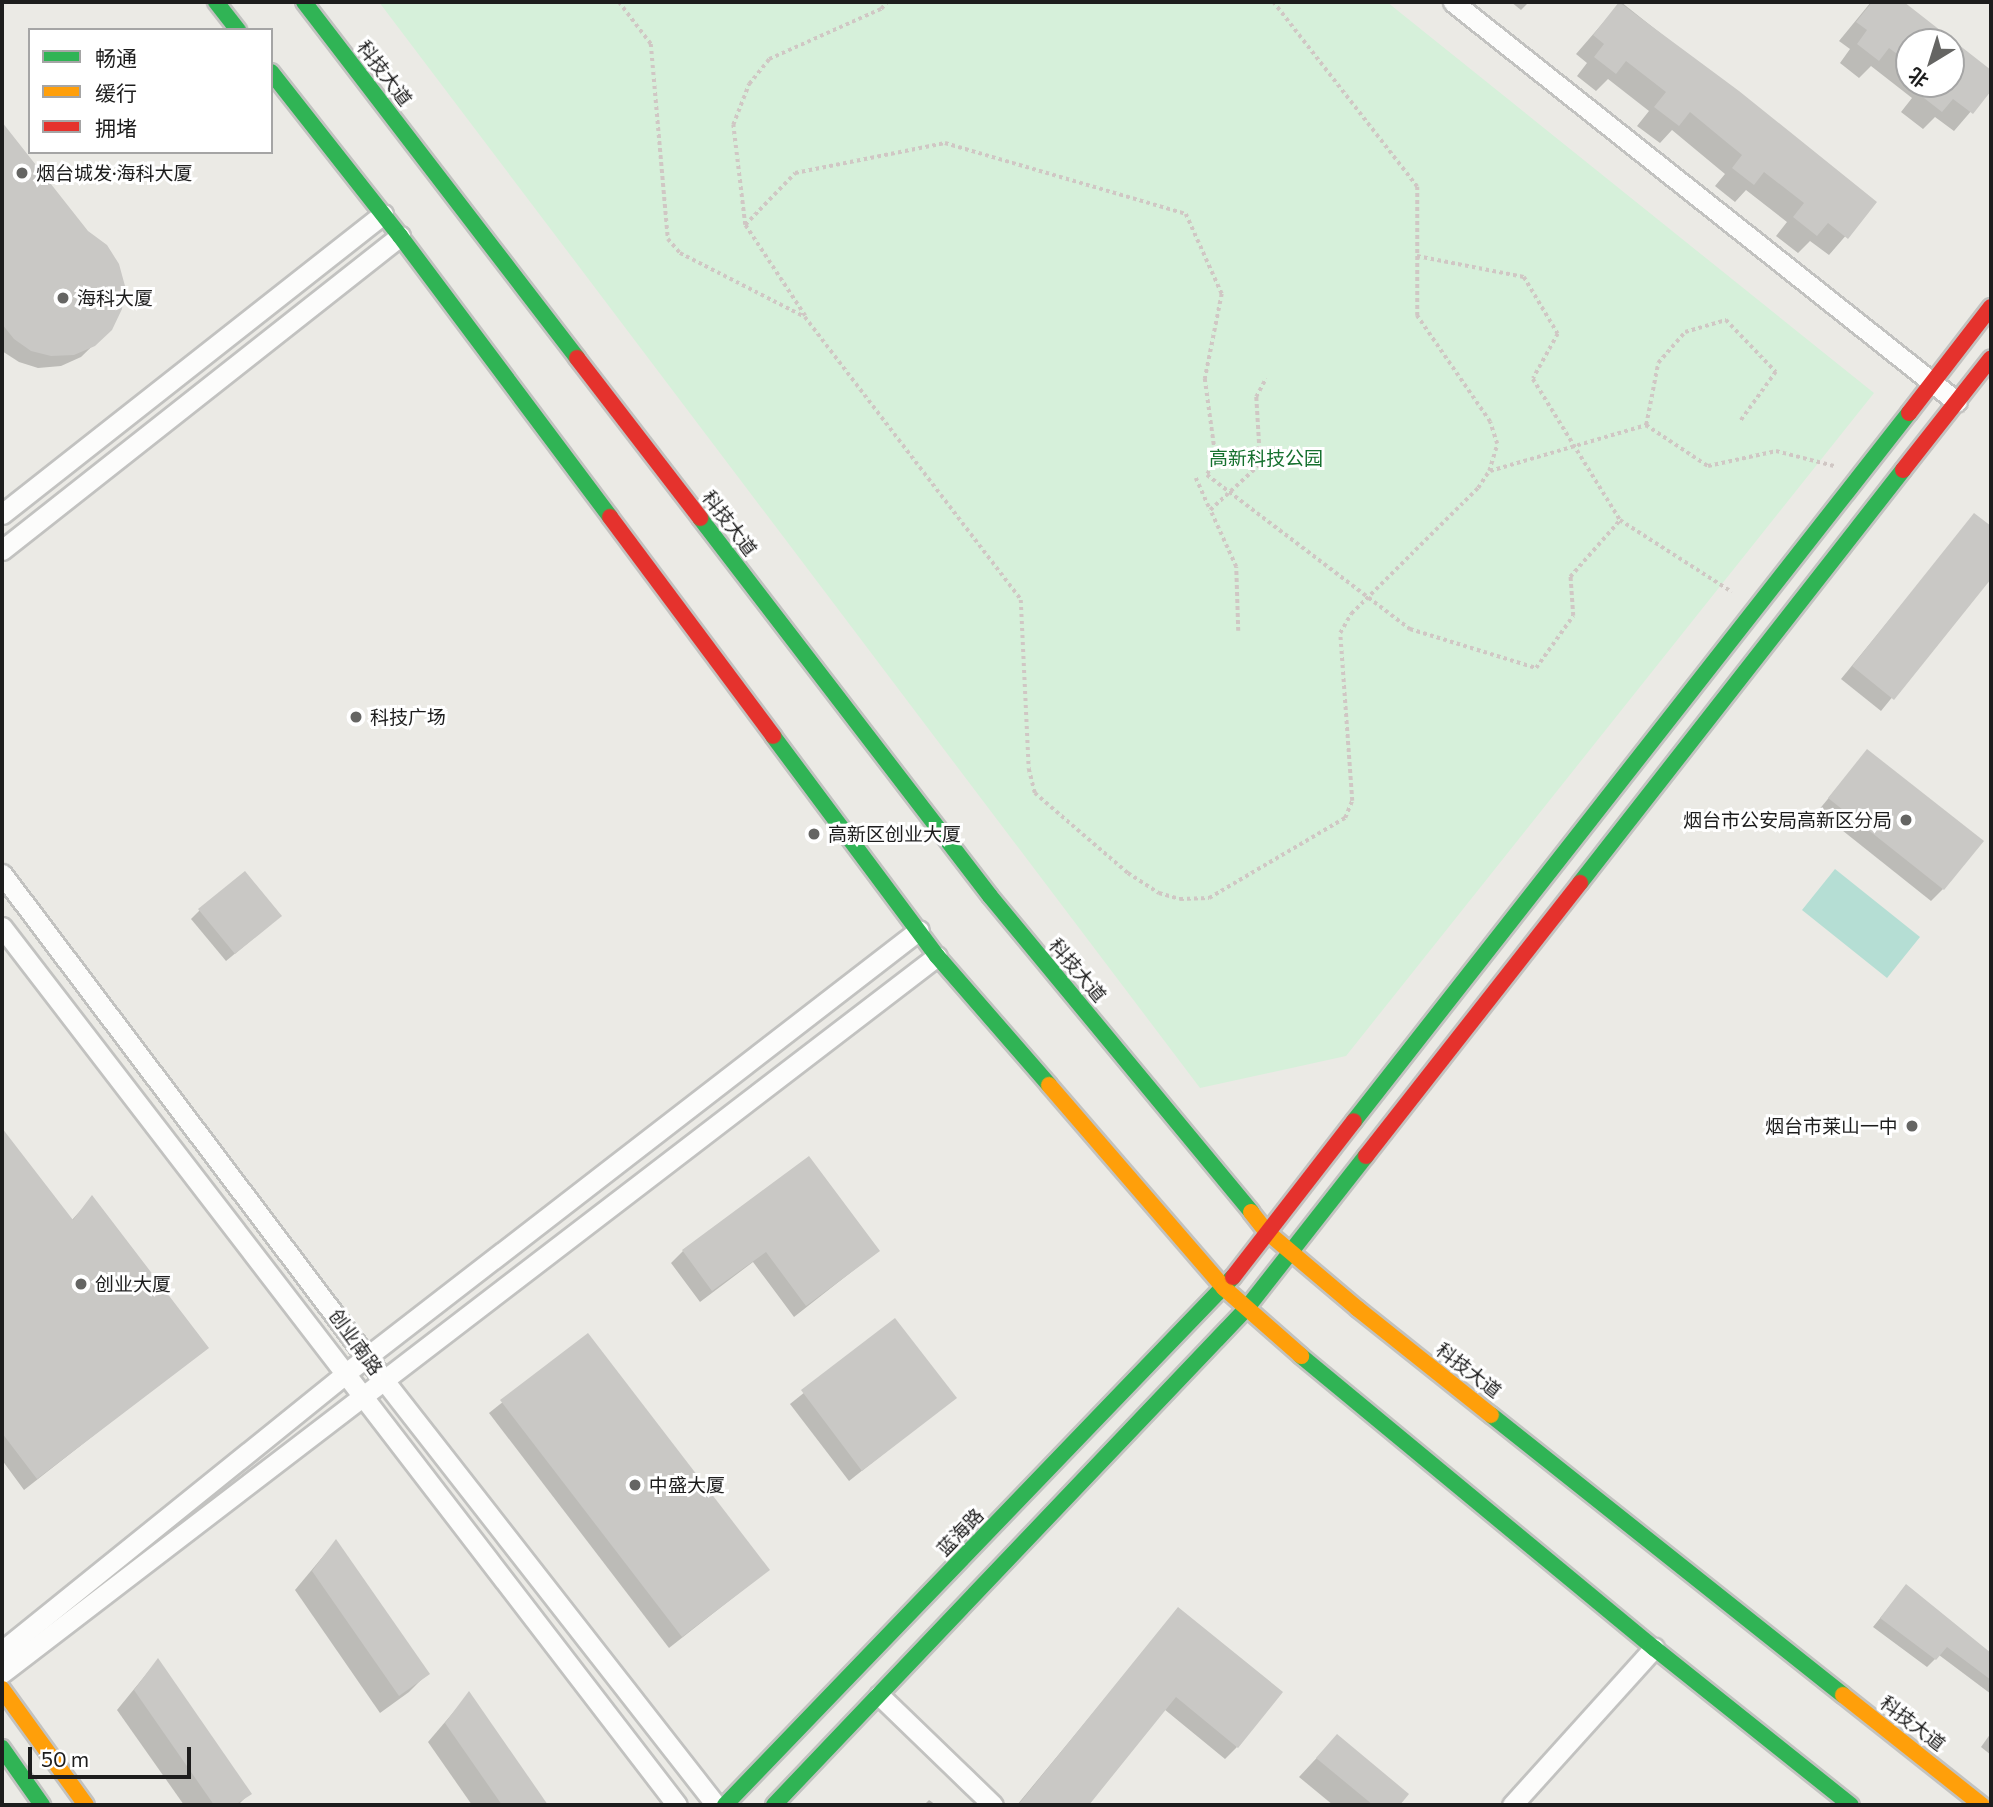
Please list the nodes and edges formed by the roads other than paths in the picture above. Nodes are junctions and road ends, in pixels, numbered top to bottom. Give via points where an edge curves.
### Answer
1 (216, 2) edge
2 (304, 2) edge
3 (1452, 2) edge
4 (236, 28) edge
5 (273, 75) edge
6 (383, 214) junction
7 (400, 236) junction
8 (1991, 307) edge
9 (1991, 358) edge
10 (1933, 383) junction
11 (1957, 402) junction
12 (2, 514) edge
13 (2, 550) edge
14 (2, 874) edge
15 (2, 928) edge
16 (919, 930) junction
17 (937, 956) junction
18 (1266, 1231) junction
19 (1292, 1252) junction
20 (1224, 1288) junction
21 (1247, 1309) junction
22 (368, 1357) junction
23 (346, 1373) junction
24 (383, 1379) junction
25 (363, 1394) junction
26 (1654, 1648) junction
27 (2, 1651) edge
28 (2, 1672) edge
29 (2, 1689) edge
30 (879, 1695) junction
31 (2, 1748) edge
32 (42, 1805) edge
33 (86, 1805) edge
34 (677, 1805) edge
35 (716, 1805) edge
36 (725, 1805) edge
37 (774, 1805) edge
38 (993, 1805) edge
39 (1512, 1805) edge
40 (1851, 1805) edge
41 (1982, 1805) edge

1 - 4 main road
2 - 18 main road, 科技大道 via 990,896
3 - 10 street
5 - 6 main road
6 - 7 main road
6 - 12 street
7 - 13 street
7 - 16 main road
8 - 10 main road, 蓝海路
9 - 11 main road
10 - 11 street
10 - 18 main road, 蓝海路
11 - 19 main road
14 - 22 street, 创业南路
15 - 23 street, 创业南路
16 - 17 main road
16 - 22 street
17 - 20 main road
17 - 24 street
18 - 19 main road, 科技大道
18 - 20 main road, 蓝海路
19 - 21 main road
19 - 41 main road, 科技大道
20 - 21 main road
20 - 36 main road, 蓝海路
21 - 26 main road
21 - 30 main road
22 - 23 street
22 - 24 street, 创业南路
23 - 25 street, 创业南路
23 - 27 street
24 - 25 street
24 - 35 street, 创业南路
25 - 28 street
25 - 34 street, 创业南路
26 - 39 street
26 - 40 main road
29 - 33 main road
30 - 37 main road
30 - 38 street
31 - 32 main road

